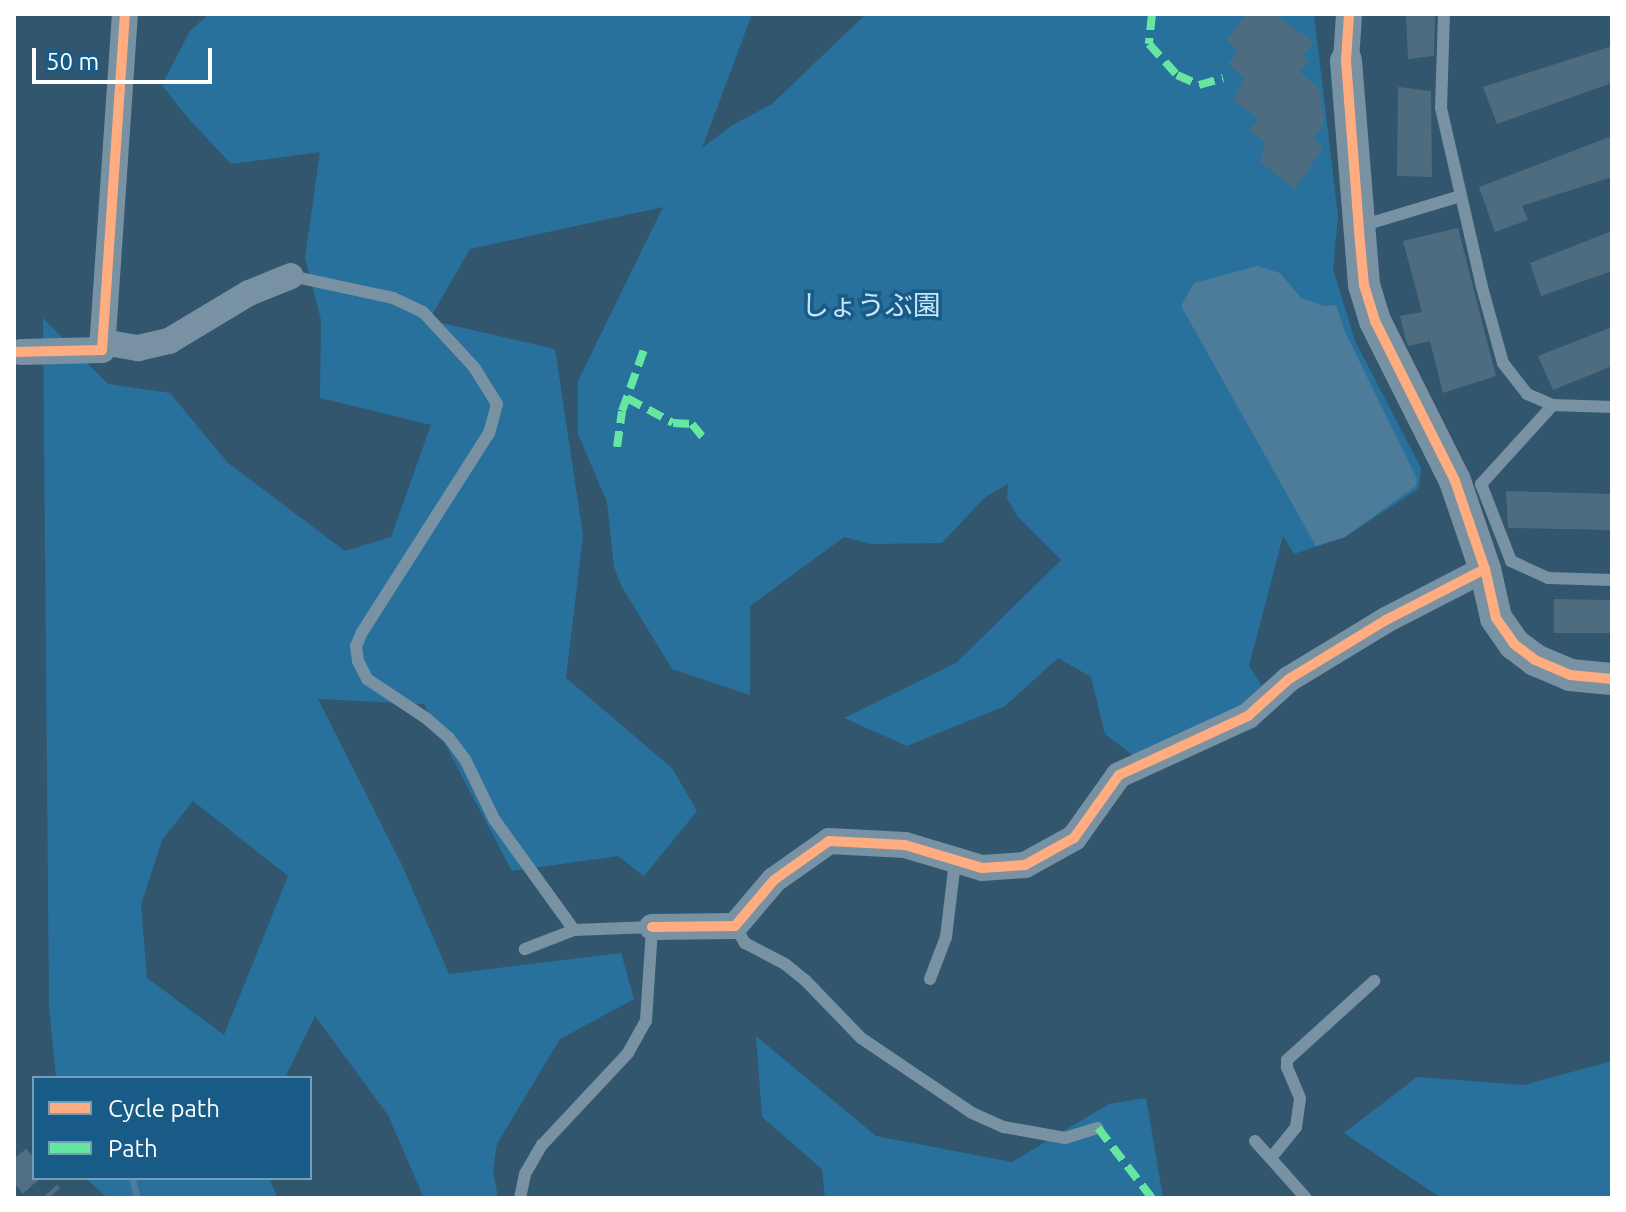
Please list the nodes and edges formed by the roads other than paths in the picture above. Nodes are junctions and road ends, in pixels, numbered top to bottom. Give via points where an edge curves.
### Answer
1 (125, 14) edge
2 (1349, 14) edge
3 (1444, 14) edge
4 (1346, 61) joint
5 (1461, 196) junction
6 (1359, 227) junction
7 (291, 276) joint
8 (103, 342) junction
9 (21, 352) dead end
10 (1553, 405) junction
11 (1612, 407) edge
12 (1485, 569) junction
13 (1612, 580) edge
14 (1612, 679) edge
15 (955, 862) junction
16 (735, 926) junction
17 (652, 927) junction
18 (574, 930) junction
19 (525, 949) dead end
20 (930, 979) dead end
21 (1374, 981) dead end
22 (1098, 1128) dead end
23 (1255, 1141) dead end
24 (1271, 1158) junction
25 (520, 1198) edge
26 (1306, 1198) edge

1 - 8 street
2 - 4 street
3 - 5 lane via 1441,108
4 - 6 street
5 - 6 lane
5 - 10 lane via 1503,363 1527,394
6 - 12 street via 1364,285 1375,321 1455,481
7 - 8 street via 249,293 169,341 138,348
7 - 18 lane via 393,298 423,312 474,367 497,404 489,433 362,632 356,646 358,661 367,679 449,738 494,819
8 - 9 street via 102,350
10 - 11 lane
10 - 13 lane via 1481,484 1511,561 1548,578
12 - 14 street via 1496,618 1514,644 1570,675
12 - 15 street via 1289,679 1248,716 1119,775 1074,838 1025,865 982,868
15 - 16 street via 905,845 829,841 774,880
15 - 20 lane via 946,937
16 - 17 street
16 - 22 lane via 745,943 805,980 861,1038 972,1113 1004,1127 1065,1138
17 - 18 lane
17 - 25 lane via 646,1021 628,1053 542,1145 525,1174
18 - 19 lane
21 - 24 lane via 1287,1060 1300,1098 1296,1127
23 - 24 lane
24 - 26 lane

